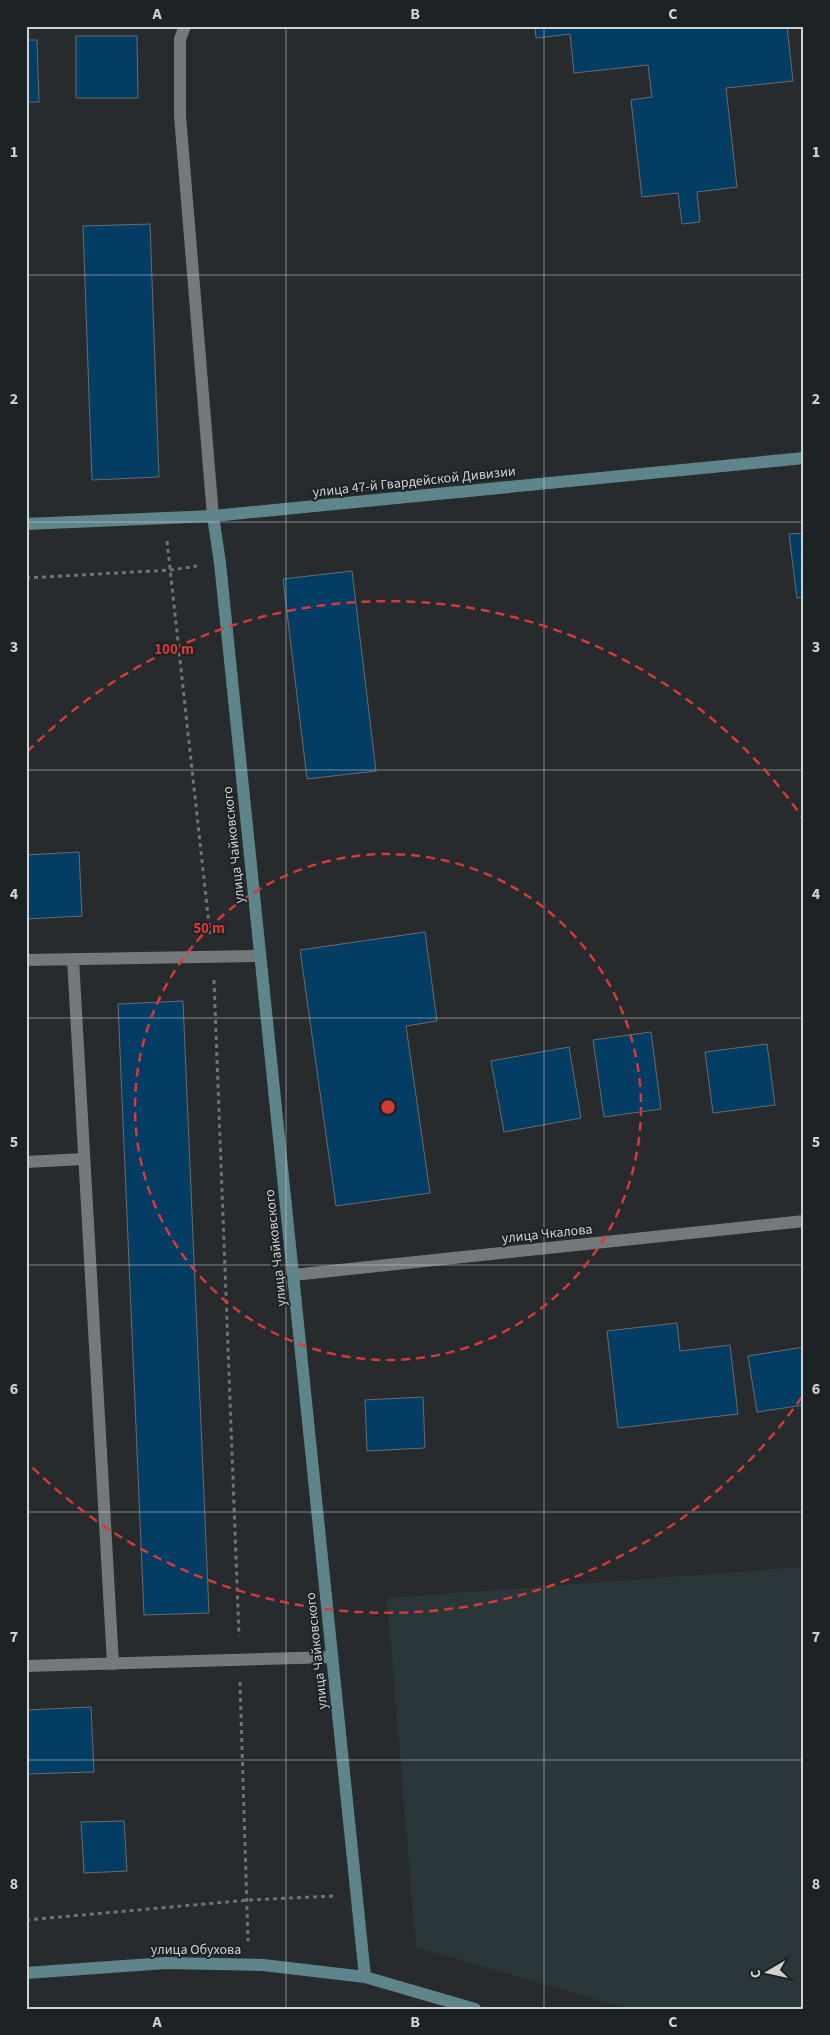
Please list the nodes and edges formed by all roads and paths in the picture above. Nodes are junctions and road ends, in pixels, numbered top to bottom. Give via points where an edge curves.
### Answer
1 (184, 26) edge
2 (804, 458) edge
3 (213, 516) junction
4 (164, 518) junction
5 (26, 524) edge
6 (220, 563) junction
7 (171, 570) junction
8 (26, 578) edge
9 (260, 956) junction
10 (213, 957) junction
11 (73, 959) junction
12 (26, 960) edge
13 (83, 1159) junction
14 (26, 1162) edge
15 (804, 1221) edge
16 (293, 1275) junction
17 (332, 1657) junction
18 (240, 1660) junction
19 (113, 1664) junction
20 (26, 1666) edge
21 (357, 1895) junction
22 (247, 1900) junction
23 (26, 1920) edge
24 (248, 1964) junction
25 (26, 1972) edge
26 (365, 1977) junction
27 (475, 2009) edge

1 - 3 street via 180,39 180,116
2 - 3 street, улица 47-й Гвардейской Дивизии
3 - 4 street, улица 47-й Гвардейской Дивизии
3 - 6 street, улица Чайковского
4 - 5 street, улица 47-й Гвардейской Дивизии
4 - 7 path
6 - 7 path
6 - 9 street, улица Чайковского
7 - 8 path
7 - 10 path
9 - 10 street
9 - 16 street, улица Чайковского
10 - 11 street
10 - 18 path
11 - 12 street
11 - 13 street
13 - 14 street
13 - 19 street
15 - 16 street, улица Чкалова
16 - 17 street, улица Чайковского
17 - 18 street
17 - 21 street, улица Чайковского
18 - 19 street
18 - 22 path
19 - 20 street
21 - 22 path
21 - 26 street, улица Чайковского
22 - 23 path
22 - 24 path
24 - 25 street, улица Обухова via 166,1963
24 - 26 street, улица Обухова
26 - 27 street, улица Обухова

